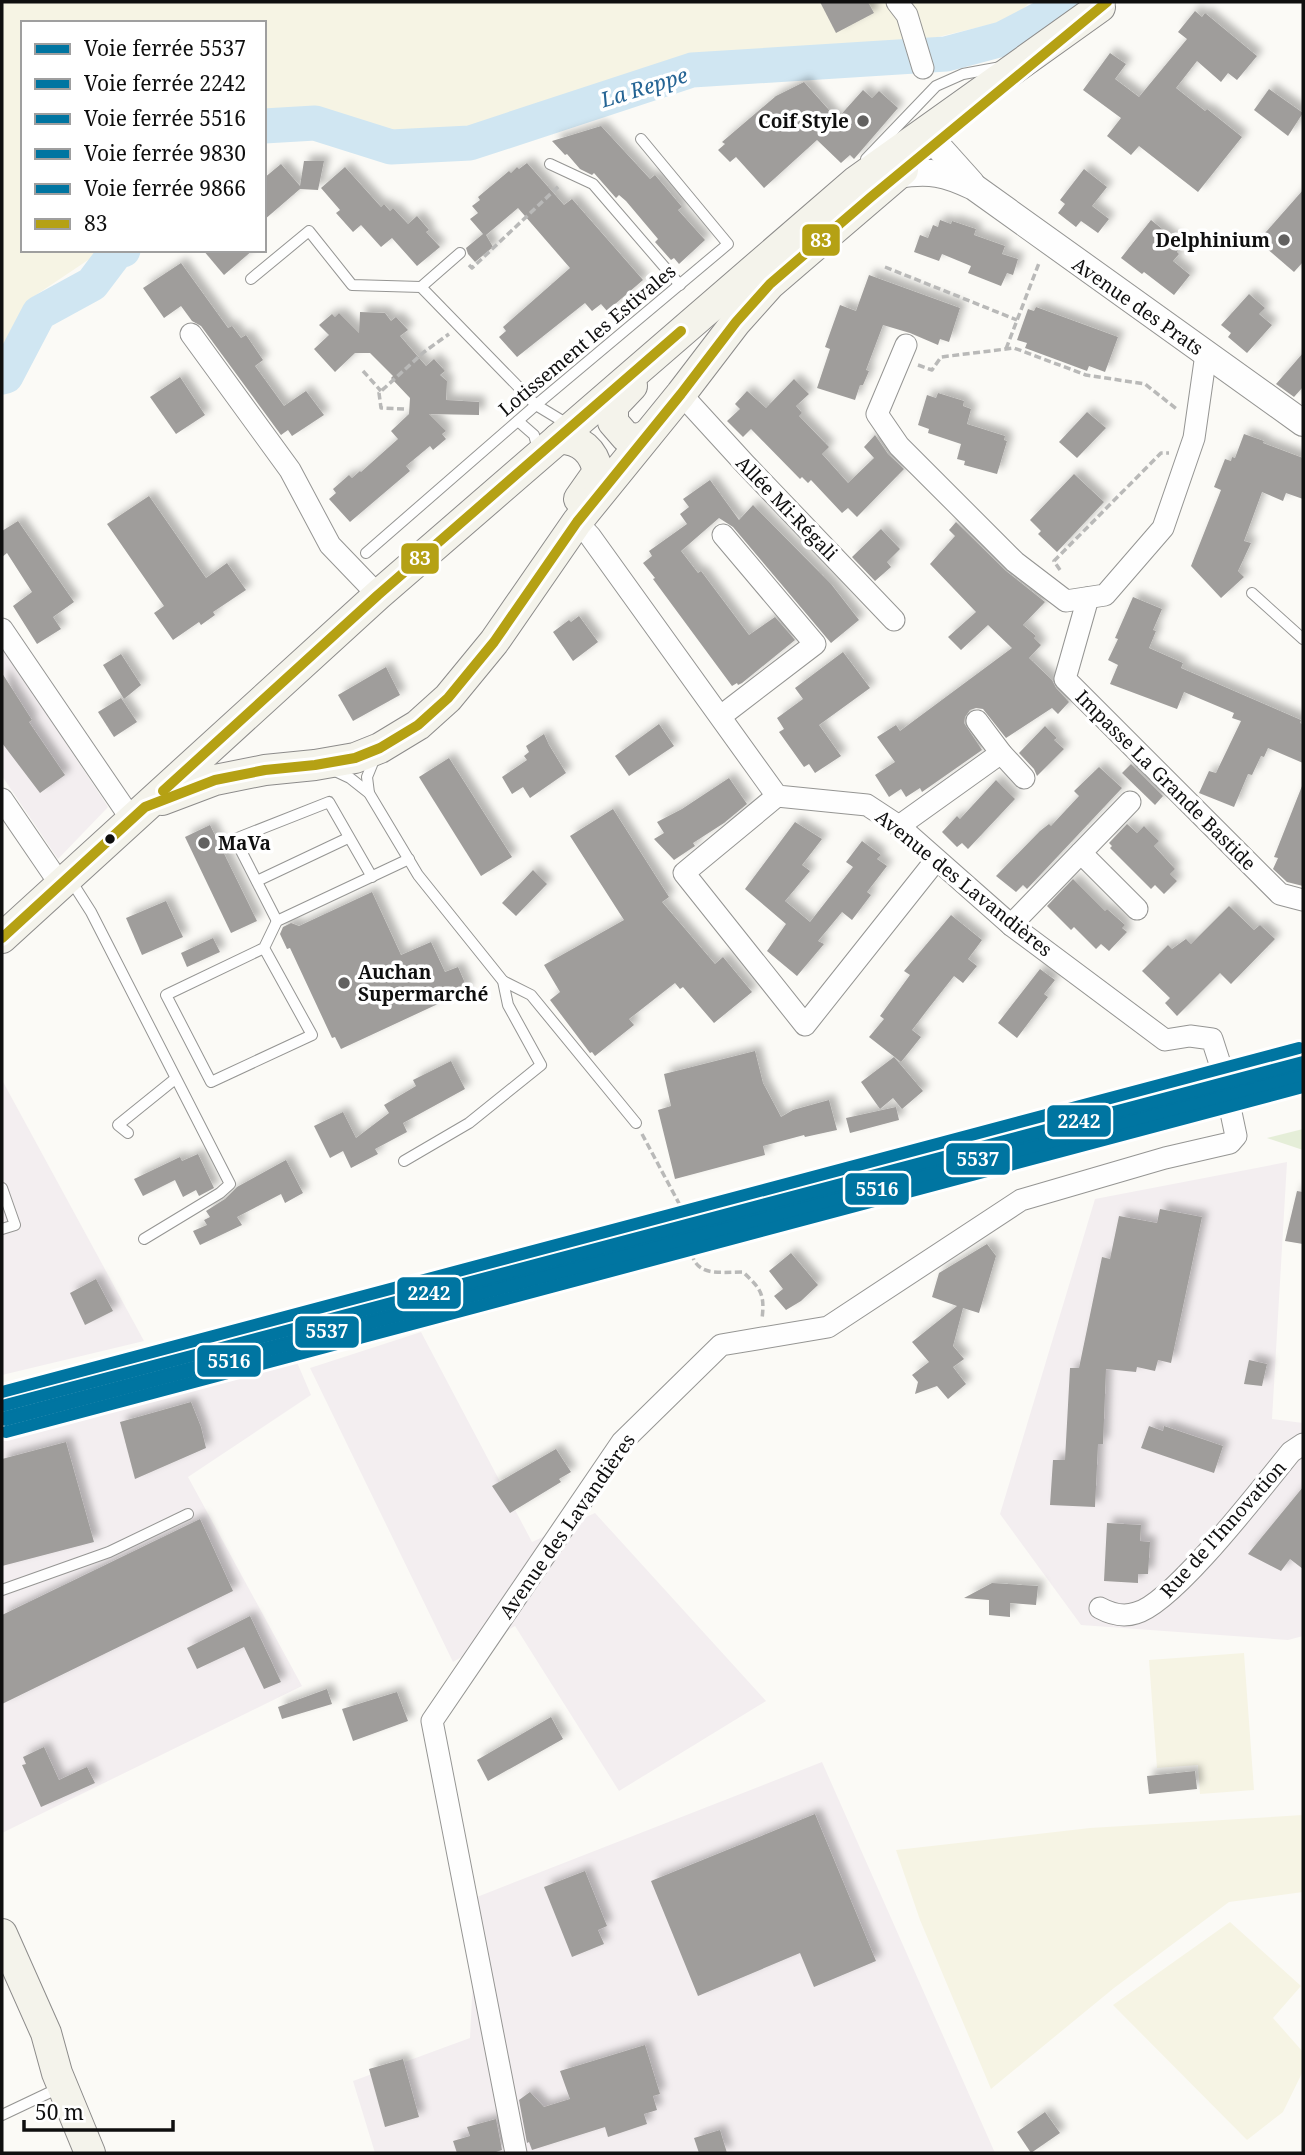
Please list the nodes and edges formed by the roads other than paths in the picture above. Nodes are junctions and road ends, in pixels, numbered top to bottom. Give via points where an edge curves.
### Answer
1 (1104, 5) edge
2 (902, 8) edge
3 (1021, 63) junction
4 (923, 68) joint
5 (936, 86) junction
6 (641, 139) dead end
7 (924, 143) junction
8 (550, 164) dead end
9 (897, 175) junction
10 (858, 181) junction
11 (974, 187) junction
12 (460, 253) road end
13 (251, 279) dead end
14 (680, 285) junction
15 (421, 287) junction
16 (696, 318) junction
17 (191, 334) dead end
18 (903, 352) road end
19 (1206, 354) junction
20 (634, 372) junction
21 (688, 386) junction
22 (536, 405) junction
23 (1302, 420) edge
24 (518, 421) junction
25 (648, 435) junction
26 (556, 440) junction
27 (577, 522) junction
28 (723, 535) dead end
29 (366, 553) dead end
30 (1252, 593) dead end
31 (378, 595) junction
32 (1088, 598) junction
33 (894, 620) dead end
34 (2, 629) edge
35 (1303, 639) edge
36 (301, 664) junction
37 (721, 716) junction
38 (977, 721) dead end
39 (380, 748) junction
40 (1002, 753) junction
41 (315, 765) junction
42 (265, 770) junction
43 (1024, 778) dead end
44 (369, 793) junction
45 (777, 796) junction
46 (2, 799) edge
47 (1130, 802) dead end
48 (138, 814) junction
49 (899, 826) junction
50 (348, 838) junction
51 (1081, 853) junction
52 (409, 859) junction
53 (936, 860) junction
54 (372, 877) junction
55 (65, 881) junction
56 (257, 881) junction
57 (1303, 900) edge
58 (1137, 909) dead end
59 (277, 921) junction
60 (1011, 925) junction
61 (2, 938) edge
62 (264, 948) junction
63 (503, 981) junction
64 (175, 1079) junction
65 (636, 1123) road end
66 (128, 1133) dead end
67 (404, 1161) dead end
68 (2, 1188) edge
69 (2, 1229) edge
70 (144, 1239) dead end
71 (1303, 1444) edge
72 (188, 1514) dead end
73 (2, 1590) edge
74 (1100, 1608) dead end
75 (3, 1937) edge
76 (10, 1973) edge
77 (60, 2079) junction
78 (2, 2115) edge
79 (90, 2153) edge
80 (516, 2153) edge

1 - 3 main road
1 - 7 main road
2 - 4 street
3 - 5 lane via 963,74
3 - 7 main road
4 - 5 lane
5 - 10 lane via 862,163
6 - 14 lane, Lotissement les Estivales via 728,244
7 - 9 main road
7 - 10 main road
7 - 11 street, Avenue des Prats
8 - 14 lane via 593,184
9 - 11 street, Avenue des Prats via 935,172
9 - 21 main road via 770,284
10 - 16 main road
11 - 19 street, Avenue des Prats
12 - 15 lane
13 - 15 lane via 309,231 352,285
14 - 22 lane, Lotissement les Estivales
15 - 22 lane
16 - 20 main road
16 - 21 main road via 714,328
17 - 31 street via 290,470 330,545
18 - 32 street via 877,414 899,446 1015,562 1066,601
19 - 23 street, Avenue des Prats
19 - 32 street via 1194,438 1163,528 1105,595
20 - 25 main road via 632,387 613,406 613,422 626,437
20 - 26 main road
21 - 25 main road
21 - 33 street, Allée Mi-Régali via 745,464
22 - 24 lane, Lotissement les Estivales
22 - 26 lane
24 - 26 lane via 534,435
24 - 29 lane, Lotissement les Estivales
25 - 27 main road
26 - 27 main road via 579,442 596,461 598,472 576,504
26 - 31 main road
27 - 37 street
27 - 39 main road via 494,642 447,698
28 - 37 street via 816,644
30 - 35 lane
31 - 36 main road
32 - 57 street, Impasse La Grande Bastide via 1065,679 1280,894
34 - 48 street
36 - 42 main road via 297,677 242,734 248,756
36 - 48 main road
37 - 45 street
38 - 40 street
39 - 41 main road
39 - 44 lane via 367,777
40 - 43 street
40 - 49 street
41 - 42 main road
41 - 44 lane via 350,778
42 - 48 main road via 215,780
44 - 52 lane
45 - 49 street, Avenue des Lavandières via 867,805
45 - 53 street via 684,873 806,1025
46 - 55 street
47 - 51 street
48 - 55 main road
49 - 53 street, Avenue des Lavandières
50 - 54 lane
50 - 56 lane
50 - 56 lane via 329,802 235,839
51 - 58 street
51 - 60 street
52 - 54 lane
52 - 63 lane
53 - 60 street, Avenue des Lavandières
54 - 59 lane
55 - 61 main road
55 - 64 lane via 91,912
56 - 59 lane
59 - 62 lane
60 - 80 street, Avenue des Lavandières via 1165,1040 1212,1039 1236,1136 1230,1143 1021,1200 828,1327 721,1345 622,1442 432,1721
62 - 62 lane via 166,995 211,1082 312,1035
63 - 65 lane via 531,995
63 - 67 lane via 508,1005 541,1065 469,1123
64 - 66 lane via 118,1125
64 - 70 lane via 230,1184
68 - 69 lane via 15,1225
71 - 74 street, Rue de l'Innovation via 1157,1603 1136,1613 1112,1614
72 - 73 lane via 108,1552
75 - 76 main road
76 - 77 main road via 46,2034
77 - 78 lane
77 - 79 main road

